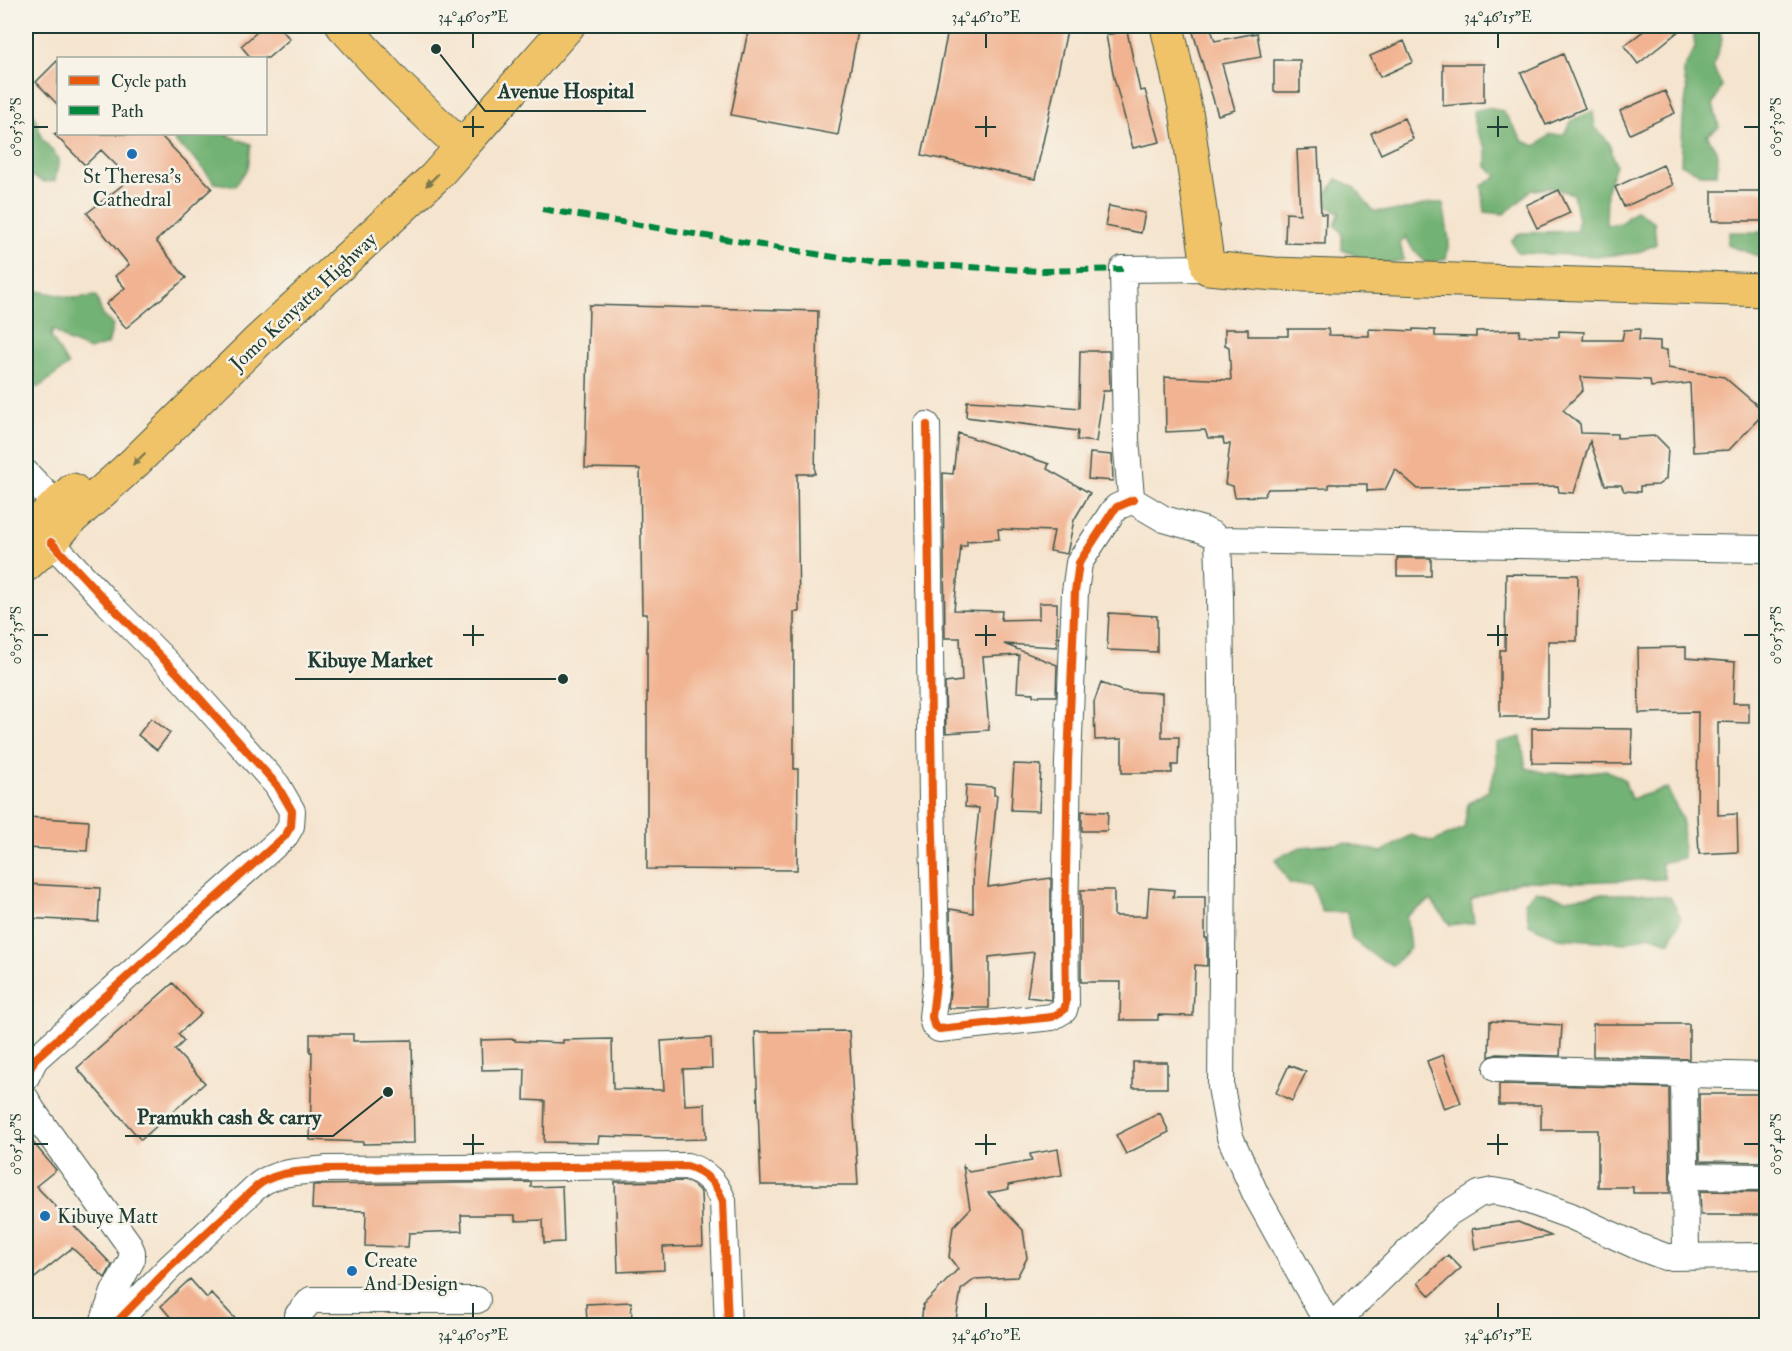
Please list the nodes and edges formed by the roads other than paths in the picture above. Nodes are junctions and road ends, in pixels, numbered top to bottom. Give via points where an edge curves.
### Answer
1 (343, 26) edge
2 (548, 26) edge
3 (568, 26) edge
4 (1167, 26) edge
5 (447, 134) junction
6 (1208, 268) junction
7 (1767, 290) edge
8 (927, 425) dead end
9 (26, 473) edge
10 (1133, 500) junction
11 (51, 525) edge
12 (1218, 540) junction
13 (1767, 549) edge
14 (26, 565) edge
15 (1497, 1069) dead end
16 (1684, 1074) junction
17 (1767, 1076) edge
18 (26, 1077) edge
19 (26, 1099) edge
20 (1684, 1176) junction
21 (1767, 1177) edge
22 (1767, 1256) edge
23 (1686, 1257) junction
24 (477, 1300) dead end
25 (102, 1326) edge
26 (113, 1326) edge
27 (299, 1326) edge
28 (728, 1326) edge
29 (1330, 1326) edge

1 - 5 main road
2 - 5 main road, Jomo Kenyatta Highway
3 -> 11 main road, Jomo Kenyatta Highway via 435,177 259,340 134,463
4 - 6 main road via 1187,117
5 - 11 main road, Jomo Kenyatta Highway via 177,395
6 - 7 main road via 1274,274
6 - 10 street via 1123,269 1126,440
8 - 10 street via 937,975 932,1017 939,1029 1047,1018 1064,1010 1075,592 1079,563 1088,548 1113,511
9 - 11 street
10 - 12 street via 1164,519 1203,530
11 - 14 main road, Jomo Kenyatta Highway
11 - 18 street via 277,785 292,812 285,836 35,1059
12 - 13 street
12 - 29 street via 1223,849 1221,1087 1230,1137 1238,1156
15 - 16 street
16 - 17 street
16 - 20 street
19 - 25 street via 132,1252
20 - 21 street
20 - 23 street
22 - 23 street
23 - 29 street via 1666,1257 1571,1216 1493,1191 1479,1194 1447,1214
24 - 27 street via 311,1300 298,1315
26 - 28 street via 239,1203 276,1175 340,1169 687,1166 710,1178 723,1201

